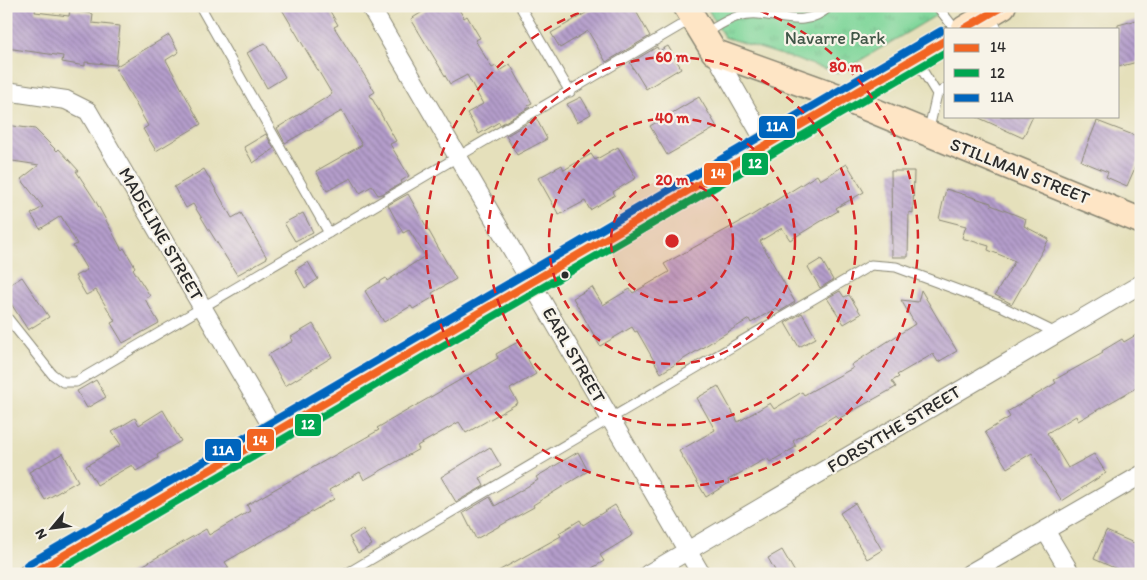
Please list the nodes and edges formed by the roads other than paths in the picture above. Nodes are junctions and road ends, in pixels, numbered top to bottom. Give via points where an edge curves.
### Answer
1 (200, 6) edge
2 (370, 6) edge
3 (520, 6) edge
4 (830, 6) edge
5 (937, 6) edge
6 (997, 16) edge
7 (699, 28) edge
8 (954, 28) edge
9 (967, 28) edge
10 (944, 41) edge
11 (914, 58) junction
12 (944, 89) edge
13 (6, 91) edge
14 (570, 92) junction
15 (937, 94) junction
16 (844, 99) junction
17 (928, 133) junction
18 (766, 145) junction
19 (459, 158) junction
20 (1141, 221) edge
21 (329, 233) junction
22 (531, 282) junction
23 (1141, 284) edge
24 (202, 307) junction
25 (6, 316) edge
26 (1056, 333) junction
27 (611, 418) junction
28 (275, 432) junction
29 (1141, 475) edge
30 (1046, 530) junction
31 (688, 550) junction
32 (32, 574) edge
33 (346, 574) edge
34 (648, 574) edge
35 (701, 574) edge
36 (969, 574) edge
37 (1070, 574) edge

1 - 21 lane
2 - 19 street, EARL STREET
3 - 14 lane
4 - 7 lane via 804,20 740,15
5 - 8 lane
6 - 9 street
7 - 14 lane
7 - 16 street, STILLMAN STREET
7 - 18 street
10 - 11 street
11 - 15 lane
11 - 16 street
12 - 15 lane
13 - 24 street, MADELINE STREET via 66,100 88,111
14 - 19 lane
15 - 17 lane
16 - 17 street, STILLMAN STREET
16 - 18 street
17 - 20 street, STILLMAN STREET
18 - 22 street
19 - 21 lane
19 - 22 street, EARL STREET
21 - 24 lane
22 - 27 street, EARL STREET
22 - 28 street
23 - 26 street, FORSYTHE STREET
24 - 25 lane via 76,382 63,382 52,374
24 - 28 street, MADELINE STREET
26 - 27 lane via 1001,306 896,267 871,265
26 - 31 street, FORSYTHE STREET
27 - 31 street, EARL STREET
27 - 33 lane
28 - 32 street
29 - 30 street
30 - 36 street
30 - 37 street
31 - 34 street, FORSYTHE STREET
31 - 35 street, EARL STREET

